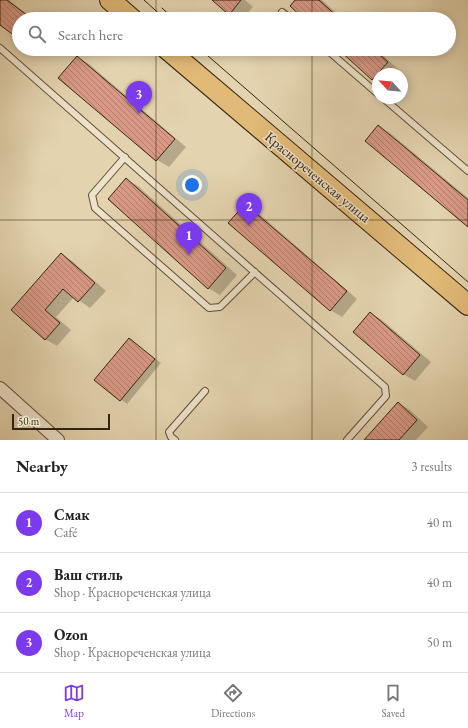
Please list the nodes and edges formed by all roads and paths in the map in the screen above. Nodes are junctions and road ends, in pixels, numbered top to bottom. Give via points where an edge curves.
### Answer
1 (110, 0) edge
2 (124, 12) edge
3 (0, 48) edge
4 (175, 56) edge
5 (334, 56) edge
6 (372, 89) edge
7 (390, 104) edge
8 (125, 157) junction
9 (468, 171) edge
10 (255, 272) junction
11 (468, 305) edge
12 (0, 388) edge
13 (205, 391) dead end
14 (58, 440) edge
15 (175, 440) edge
16 (347, 440) edge

1 - 2 main road
3 - 8 lane
4 - 11 main road, Краснореченская улица
5 - 6 lane
7 - 9 lane
8 - 10 lane
8 - 10 lane via 92,195 95,208 209,308 220,307
10 - 16 lane via 385,387 386,396
12 - 14 street
13 - 15 lane via 169,432

